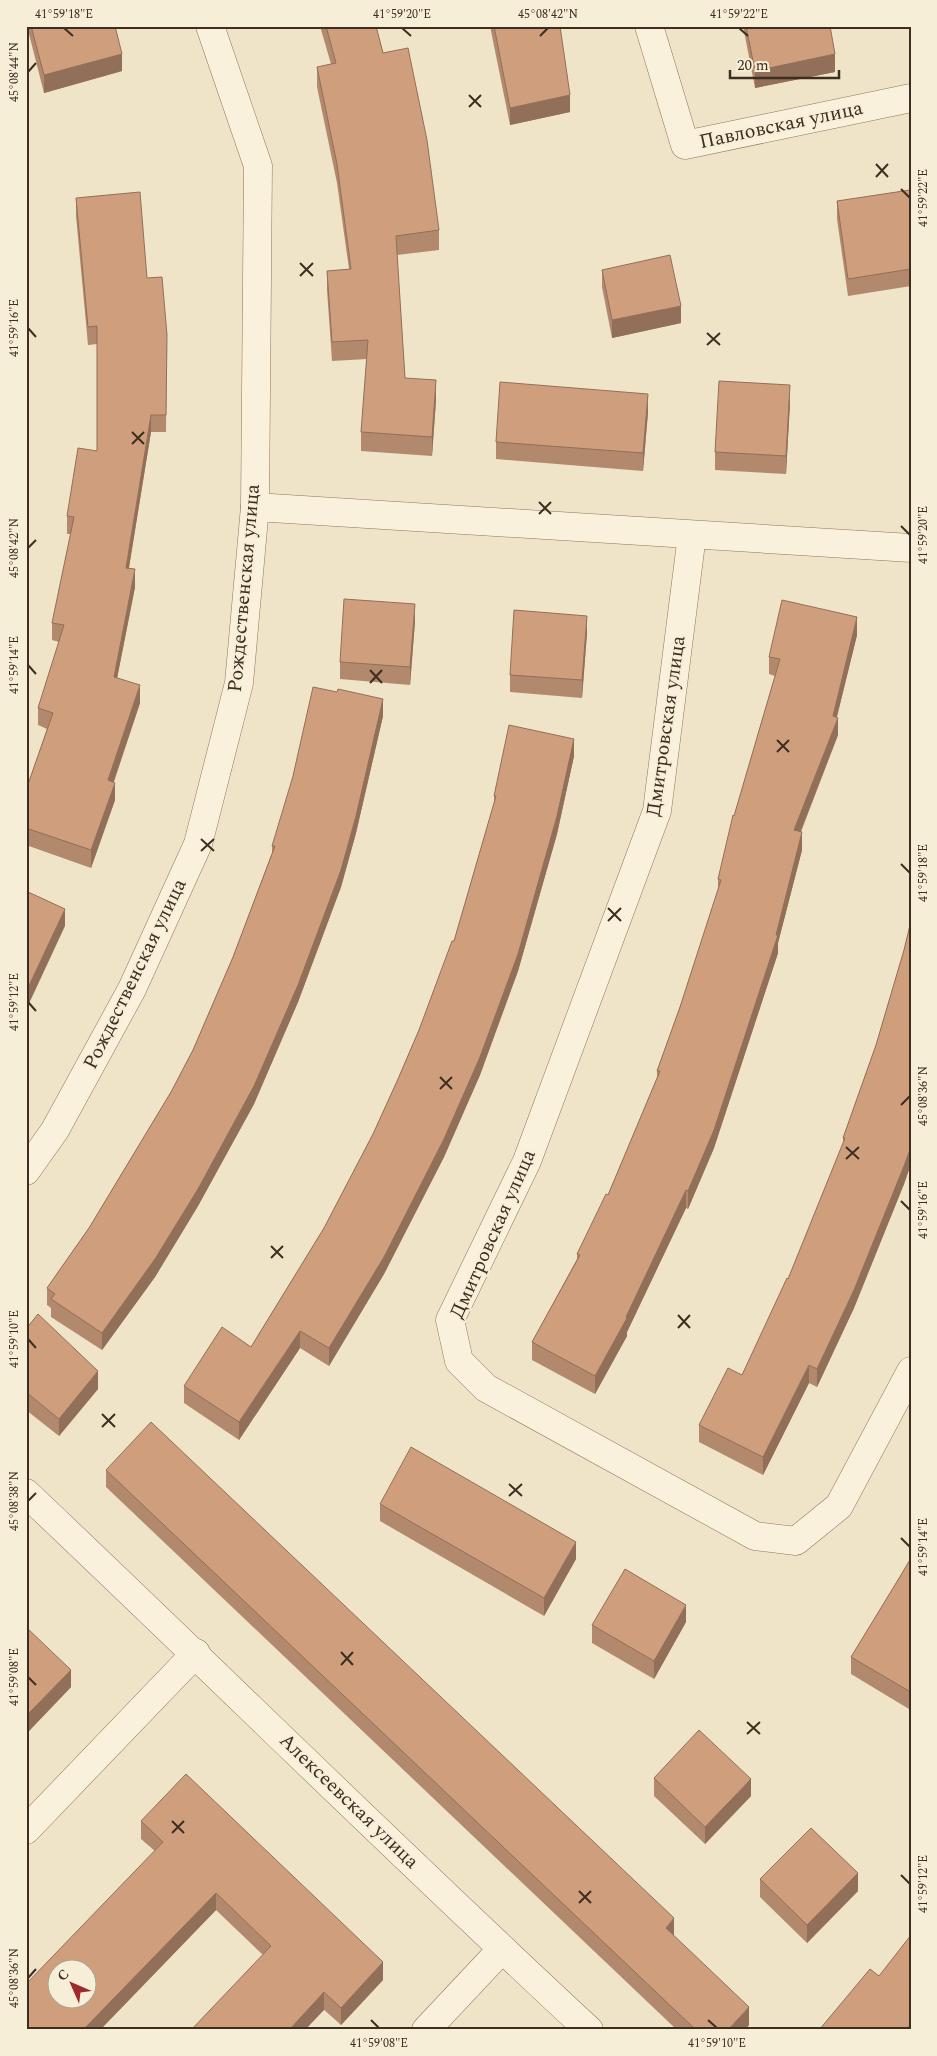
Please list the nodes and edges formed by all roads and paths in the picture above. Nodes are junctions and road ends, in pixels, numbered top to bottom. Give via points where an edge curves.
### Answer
1 (210, 26) edge
2 (649, 26) edge
3 (911, 98) edge
4 (254, 507) junction
5 (692, 535) junction
6 (911, 548) edge
7 (26, 1171) edge
8 (911, 1371) edge
9 (26, 1493) edge
10 (196, 1653) junction
11 (26, 1830) edge
12 (502, 1949) junction
13 (426, 2030) edge
14 (589, 2030) edge

1 - 4 street, Рождественская улица via 258,166
2 - 3 street, Павловская улица via 685,145
4 - 5 street
4 - 7 street, Рождественская улица via 239,683 198,844 132,989 55,1130
5 - 6 street
5 - 8 street, Дмитровская улица via 657,811 527,1161 450,1320 459,1361 486,1388 755,1536 796,1541 839,1506
9 - 10 street, Алексеевская улица
10 - 11 street
10 - 12 street, Алексеевская улица
12 - 13 street
12 - 14 street, Алексеевская улица

